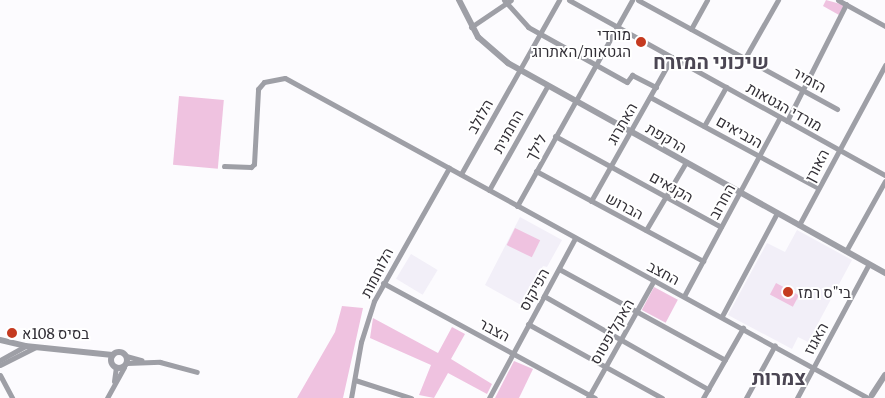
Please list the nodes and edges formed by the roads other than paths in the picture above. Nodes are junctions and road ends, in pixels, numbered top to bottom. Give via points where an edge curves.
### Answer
1 (459, 0) edge
2 (511, 0) edge
3 (559, 0) edge
4 (569, 0) edge
5 (632, 0) edge
6 (638, 0) edge
7 (707, 0) edge
8 (778, 0) edge
9 (838, 0) edge
10 (504, 2) edge
11 (846, 4) junction
12 (885, 26) edge
13 (472, 27) junction
14 (617, 27) junction
15 (691, 29) junction
16 (539, 34) junction
17 (672, 58) junction
18 (745, 58) junction
19 (596, 64) junction
20 (885, 65) edge
21 (518, 69) junction
22 (548, 85) junction
23 (656, 87) junction
24 (726, 87) junction
25 (803, 90) junction
26 (650, 97) junction
27 (576, 100) junction
28 (837, 108) dead end
29 (780, 117) junction
30 (787, 121) junction
31 (704, 126) junction
32 (631, 131) junction
33 (555, 136) junction
34 (838, 150) junction
35 (759, 156) junction
36 (686, 162) junction
37 (224, 166) dead end
38 (611, 167) junction
39 (449, 168) junction
40 (536, 171) junction
41 (461, 174) junction
42 (885, 175) edge
43 (885, 182) edge
44 (818, 188) junction
45 (489, 190) junction
46 (740, 192) junction
47 (666, 197) junction
48 (591, 201) junction
49 (517, 206) junction
50 (777, 213) junction
51 (799, 225) junction
52 (721, 227) junction
53 (646, 230) junction
54 (575, 238) junction
55 (846, 251) junction
56 (703, 260) junction
57 (870, 264) junction
58 (559, 269) junction
59 (885, 273) edge
60 (654, 280) junction
61 (383, 283) junction
62 (544, 296) junction
63 (684, 296) junction
64 (637, 311) junction
65 (722, 316) junction
66 (528, 324) junction
67 (743, 328) junction
68 (0, 340) edge
69 (620, 340) junction
70 (776, 345) junction
71 (24, 346) junction
72 (37, 347) junction
73 (512, 353) junction
74 (112, 358) junction
75 (0, 360) edge
76 (725, 360) junction
77 (126, 362) junction
78 (0, 365) edge
79 (814, 366) junction
80 (116, 367) junction
81 (605, 368) junction
82 (197, 372) dead end
83 (0, 374) edge
84 (885, 375) edge
85 (355, 380) junction
86 (885, 382) edge
87 (113, 384) junction
88 (708, 389) junction
89 (589, 396) edge
90 (873, 397) edge
91 (12, 398) edge
92 (107, 398) edge
93 (351, 398) edge
94 (411, 398) edge
95 (489, 398) edge
96 (595, 398) edge
97 (662, 398) edge
98 (703, 398) edge
99 (746, 398) edge
100 (797, 398) edge

1 - 13 street, הרקפת
2 - 10 street
3 - 16 street, הלולב
4 - 14 street, מורדי הגטאות
5 - 14 street, לילך
6 - 15 street, הזמיר
7 - 15 street
8 - 18 street
9 - 11 street
10 - 13 street
10 - 16 street via 519,20
11 - 12 street
11 - 25 street
13 - 21 street, הרקפת via 494,53
14 - 17 street, מורדי הגטאות
14 - 19 street, לילך
15 - 18 street, הזמיר
16 - 19 street
16 - 21 street, הלולב
17 - 23 street, האתרוג
17 - 24 street, מורדי הגטאות
18 - 25 street, הזמיר
19 - 23 street via 628,82 632,75
19 - 27 street, לילך
20 - 34 street, האורן
21 - 22 street, הרקפת
21 - 41 street, הלולב
22 - 27 street, הרקפת
22 - 45 street, החמנית
23 - 26 street, האתרוג
24 - 29 street, מורדי הגטאות
24 - 31 street
25 - 28 street, הזמיר
25 - 30 street
26 - 31 street, הנביאים
26 - 32 street, האתרוג
27 - 32 street, הרקפת
27 - 33 street, לילך
29 - 30 street, מורדי הגטאות
29 - 35 street, החרוב
30 - 34 street, מורדי הגטאות
31 - 35 street, הנביאים
32 - 36 street, הרקפת
32 - 38 street, האתרוג
33 - 38 street, הקנאים
33 - 40 street, לילך
34 - 42 street, מורדי הגטאות
34 - 44 street, האורן
35 - 44 street, הנביאים
35 - 46 street, החרוב
36 - 46 street, הרקפת
36 - 47 street
37 - 39 street, החצב via 251,167 254,164 258,90 264,82 285,78
38 - 47 street, הקנאים
38 - 48 street, האתרוג
39 - 41 street, החצב
39 - 61 street, הלוחמות
40 - 48 street, הברוש
40 - 49 street, לילך
41 - 45 street, החצב
43 - 55 street
44 - 51 street, האורן
45 - 49 street, החצב
46 - 50 street, הרקפת
46 - 52 street, החרוב
47 - 52 street, הקנאים
47 - 53 street
48 - 53 street, הברוש
49 - 54 street, החצב
50 - 51 street, הרקפת
50 - 65 street
51 - 55 street, הרקפת
52 - 56 street, החרוב
53 - 56 street, הברוש
54 - 58 street, הפיקוס
54 - 60 street, החצב
55 - 57 street, הרקפת
56 - 63 street, החרוב
57 - 59 street, הרקפת
57 - 79 street, האגוז
58 - 62 street, הפיקוס
58 - 64 street
60 - 63 street, החצב
60 - 64 street, האקליפטוס
61 - 73 street, הצבר
61 - 85 street, הלוחמות via 365,326
62 - 66 street, הפיקוס
62 - 69 street
63 - 65 street, החצב
64 - 69 street, האקליפטוס
64 - 76 street
65 - 67 street, החצב
66 - 73 street, הפיקוס
66 - 81 street
67 - 70 street, החצב
67 - 76 street
68 - 71 street
69 - 81 street, האקליפטוס
69 - 88 street
70 - 79 street, החצב
70 - 99 street
71 - 72 street
71 - 75 street
72 - 74 street via 82,351
72 - 78 street
73 - 89 street, הצבר
73 - 95 street, הפיקוס
74 - 77 street via 120,352
74 - 80 street
76 - 88 street
77 - 80 street
77 - 82 street via 160,362
77 - 87 street
79 - 90 street, החצב
79 - 100 street, האגוז
80 - 87 street
81 - 89 street, האקליפטוס
81 - 97 street
83 - 91 street
84 - 90 street
85 - 93 street, הלוחמות
85 - 94 street
86 - 90 street
87 - 92 street
88 - 98 street
89 - 96 street, הצבר

